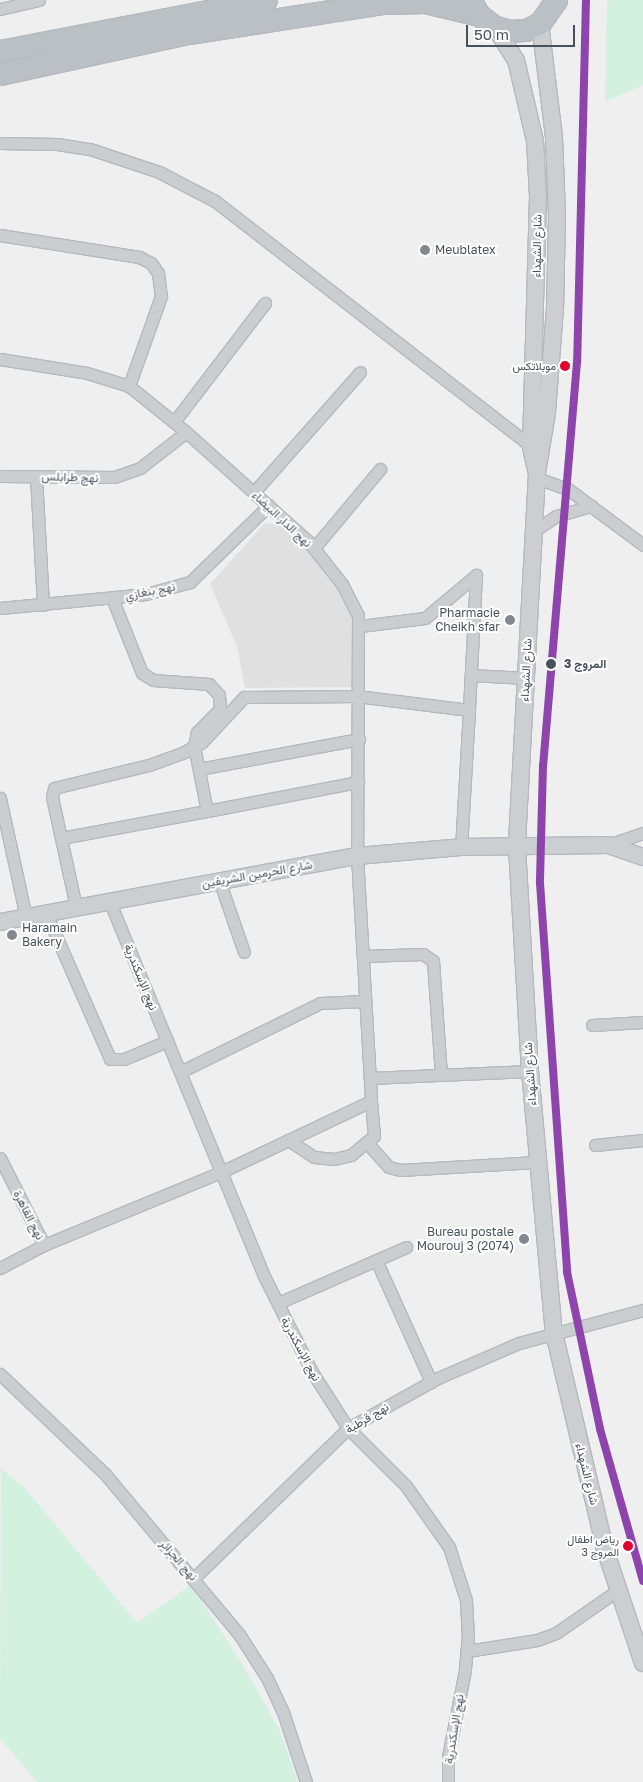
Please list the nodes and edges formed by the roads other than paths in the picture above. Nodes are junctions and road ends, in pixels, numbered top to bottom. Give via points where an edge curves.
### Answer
1 (39, 0) edge
2 (266, 0) edge
3 (0, 9) edge
4 (552, 9) edge
5 (482, 14) edge
6 (0, 51) edge
7 (0, 74) edge
8 (0, 143) edge
9 (0, 235) edge
10 (265, 303) dead end
11 (0, 358) edge
12 (360, 372) dead end
13 (129, 386) junction
14 (174, 422) junction
15 (186, 432) junction
16 (537, 448) junction
17 (380, 469) dead end
18 (537, 475) junction
19 (0, 476) edge
20 (36, 476) junction
21 (254, 492) junction
22 (269, 505) junction
23 (592, 506) junction
24 (534, 531) junction
25 (643, 545) edge
26 (314, 548) junction
27 (112, 598) junction
28 (43, 605) junction
29 (0, 608) edge
30 (360, 626) junction
31 (471, 675) junction
32 (526, 678) junction
33 (357, 696) junction
34 (469, 710) junction
35 (359, 739) junction
36 (194, 746) junction
37 (199, 769) junction
38 (358, 782) junction
39 (0, 798) edge
40 (207, 811) junction
41 (643, 833) edge
42 (61, 838) junction
43 (608, 844) junction
44 (461, 847) junction
45 (517, 847) junction
46 (357, 856) junction
47 (643, 857) edge
48 (219, 880) junction
49 (109, 900) junction
50 (76, 907) junction
51 (46, 913) junction
52 (26, 917) junction
53 (0, 922) edge
54 (244, 952) dead end
55 (362, 956) junction
56 (365, 1001) junction
57 (643, 1022) edge
58 (592, 1025) dead end
59 (167, 1041) junction
60 (530, 1071) junction
61 (180, 1072) junction
62 (441, 1075) junction
63 (370, 1078) junction
64 (372, 1101) junction
65 (288, 1140) junction
66 (643, 1140) edge
67 (368, 1144) junction
68 (594, 1145) dead end
69 (0, 1158) edge
70 (537, 1162) junction
71 (220, 1172) junction
72 (44, 1245) junction
73 (406, 1247) dead end
74 (376, 1260) junction
75 (0, 1268) edge
76 (278, 1303) junction
77 (643, 1310) edge
78 (554, 1333) junction
79 (0, 1374) edge
80 (431, 1382) junction
81 (348, 1428) junction
82 (194, 1578) junction
83 (618, 1590) junction
84 (467, 1651) junction
85 (643, 1664) edge
86 (306, 1782) edge
87 (448, 1782) edge

1 - 3 street
2 - 6 highway
4 - 5 highway via 526,30 510,31
4 - 16 main road, شارع الشهداء via 557,216 555,308
5 - 7 highway via 425,2 382,3 188,33
5 - 16 main road, شارع الشهداء via 516,60 535,141 538,196
8 - 16 street via 57,144 90,149 159,172 208,197
9 - 13 street via 139,257 151,263 158,273 161,296
10 - 14 street
11 - 13 street, نهج الدار البيضاء via 87,373
12 - 21 street
13 - 14 street, نهج الدار البيضاء
14 - 15 street, نهج الدار البيضاء
15 - 20 street, نهج طرابلس via 140,468 128,473 103,478
15 - 21 street, نهج الدار البيضاء
16 - 18 main road, شارع الشهداء
17 - 26 street
18 - 23 street via 568,489
18 - 24 main road, شارع الشهداء
19 - 20 street, نهج طرابلس
20 - 28 street
21 - 22 street, نهج الدار البيضاء
22 - 26 street, نهج الدار البيضاء
22 - 27 street, نهج بنغازي via 190,582 146,594
23 - 24 street via 556,516
23 - 25 street
24 - 32 main road, شارع الشهداء
26 - 30 street, نهج الدار البيضاء via 342,584
27 - 28 street, نهج بنغازي
27 - 36 street via 142,673 153,680 209,684 219,695 220,709 197,732
28 - 29 street, نهج بنغازي
30 - 31 street via 425,618 476,575
30 - 33 street, نهج الدار البيضاء
31 - 32 street
31 - 34 street
32 - 45 main road, شارع الشهداء
33 - 34 street
33 - 35 street, نهج الدار البيضاء
33 - 36 street via 244,697 202,742
34 - 44 street
35 - 37 street
35 - 38 street, نهج الدار البيضاء
36 - 37 street
36 - 42 street via 149,765 54,788 52,797
37 - 40 street
38 - 40 street
38 - 46 street, نهج الدار البيضاء
39 - 52 street
40 - 42 street
41 - 43 street
42 - 50 street
43 - 45 main road, شارع الحرمين الشريفين
43 - 47 main road
44 - 45 main road, شارع الحرمين الشريفين
44 - 46 main road, شارع الحرمين الشريفين
45 - 60 main road, شارع الشهداء
46 - 48 main road, شارع الحرمين الشريفين
46 - 55 street, نهج الدار البيضاء
48 - 49 main road, شارع الحرمين الشريفين
48 - 54 street
49 - 50 main road, شارع الحرمين الشريفين
49 - 59 street, نهج الإسكندرية
50 - 51 main road, شارع الحرمين الشريفين
51 - 52 main road, شارع الحرمين الشريفين
51 - 59 street via 110,1059 124,1059
52 - 53 main road, شارع الحرمين الشريفين
55 - 56 street, نهج الدار البيضاء
55 - 62 street via 423,954 433,960
56 - 61 street via 320,1003
56 - 63 street, نهج الدار البيضاء
57 - 58 street
59 - 61 street, نهج الإسكندرية
60 - 62 street
60 - 70 main road, شارع الشهداء
61 - 71 street, نهج الإسكندرية
62 - 63 street
63 - 64 street, نهج الدار البيضاء
64 - 65 street
64 - 67 street, نهج الدار البيضاء via 374,1136
65 - 67 street via 322,1159 351,1154
65 - 71 street
66 - 68 street
67 - 70 street via 389,1167 400,1170
69 - 72 street, نهج القاهرة
70 - 78 main road, شارع الشهداء
71 - 72 street
71 - 76 street, نهج الإسكندرية
72 - 75 street
73 - 74 street
74 - 76 street
74 - 80 street
76 - 81 street, نهج الإسكندرية via 312,1372
77 - 78 street
78 - 80 street, نهج قرطبة via 520,1342
78 - 83 main road, شارع الشهداء via 605,1549
79 - 82 street, نهج الجزائر via 105,1474
80 - 81 street, نهج قرطبة
81 - 82 street, نهج قرطبة
81 - 84 street, نهج الإسكندرية via 406,1486 450,1547 466,1600
82 - 86 street, نهج الجزائر via 239,1634 267,1678 283,1712
83 - 84 street via 556,1633 537,1640
83 - 85 main road, شارع الشهداء
84 - 87 street, نهج الإسكندرية via 448,1757

